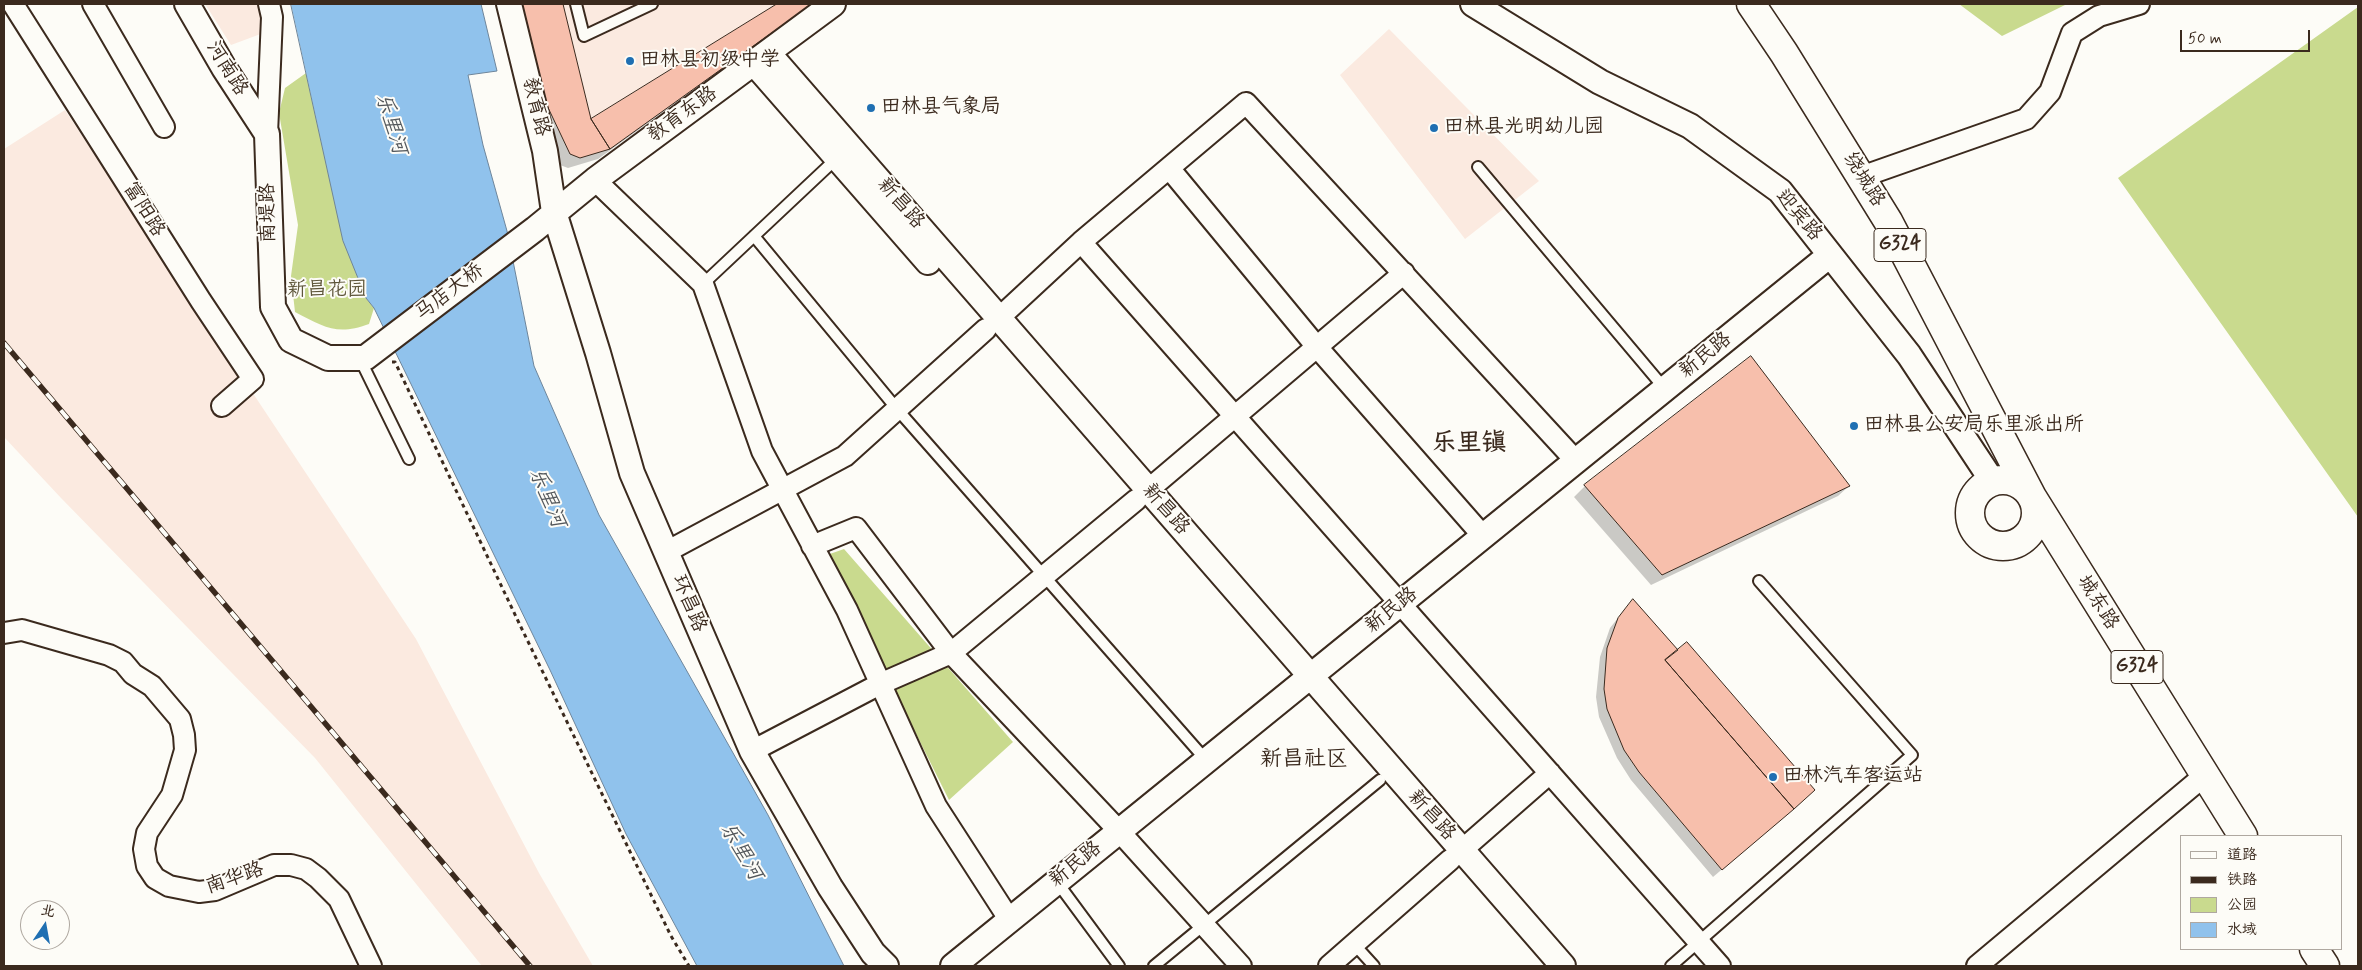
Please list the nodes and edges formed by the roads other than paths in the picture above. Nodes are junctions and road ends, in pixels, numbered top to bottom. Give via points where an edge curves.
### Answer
1 (13, 4) edge
2 (93, 4) edge
3 (187, 4) edge
4 (269, 4) edge
5 (509, 4) edge
6 (576, 4) edge
7 (652, 4) edge
8 (833, 4) edge
9 (1473, 4) edge
10 (1751, 4) edge
11 (2139, 4) edge
12 (761, 58) junction
13 (164, 127) dead end
14 (267, 134) junction
15 (837, 158) junction
16 (1478, 167) dead end
17 (1169, 168) junction
18 (1861, 178) junction
19 (595, 180) junction
20 (554, 212) junction
21 (535, 229) joint
22 (754, 236) junction
23 (1081, 242) junction
24 (1830, 255) junction
25 (1404, 273) junction
26 (704, 284) junction
27 (992, 324) junction
28 (1317, 347) junction
29 (363, 358) junction
30 (1665, 389) junction
31 (222, 406) dead end
32 (896, 409) junction
33 (1235, 417) junction
34 (408, 459) dead end
35 (1576, 461) junction
36 (1993, 482) junction
37 (783, 491) junction
38 (1142, 495) junction
39 (2032, 497) junction
40 (1483, 536) junction
41 (812, 546) junction
42 (666, 552) junction
43 (1043, 577) junction
44 (1759, 582) dead end
45 (1400, 604) junction
46 (4, 633) edge
47 (951, 653) junction
48 (1304, 680) junction
49 (880, 684) junction
50 (752, 751) junction
51 (1206, 760) junction
52 (1550, 773) junction
53 (2204, 776) junction
54 (1380, 780) junction
55 (1119, 831) junction
56 (2242, 835) edge
57 (1456, 855) junction
58 (1056, 882) junction
59 (1009, 919) junction
60 (1204, 926) junction
61 (1698, 942) junction
62 (1354, 944) junction
63 (2315, 950) edge
64 (371, 966) edge
65 (886, 966) edge
66 (953, 966) edge
67 (1119, 966) edge
68 (1154, 966) edge
69 (1241, 966) edge
70 (1329, 966) edge
71 (1374, 966) edge
72 (1543, 966) edge
73 (1563, 966) edge
74 (1671, 966) edge
75 (1720, 966) edge
76 (1977, 966) edge
77 (2325, 966) edge

1 - 31 street, 富阳路 via 254,379
2 - 13 street
3 - 14 street, 河南路
4 - 14 street, 南堤路 via 272,17
5 - 20 street, 教育路 via 545,151
6 - 7 lane via 584,36
8 - 12 street, 教育东路
9 - 24 street, 迎宾路 via 1600,82 1690,126 1780,191
10 - 18 highway, 绕城路 / G324
11 - 18 street via 2098,16 2072,33 2050,92 2026,119
12 - 15 street, 新昌路
12 - 19 street, 教育东路
12 - 27 street, 新昌路
14 - 29 street, 南堤路 via 273,307 291,340 328,358
15 - 22 lane
15 - 27 street, 新昌路
16 - 30 lane
17 - 23 street
17 - 25 street via 1246,103
17 - 28 street
18 - 39 highway, 绕城路 / G324 via 1888,221
19 - 20 street, 教育东路
19 - 26 street
20 - 21 street, 教育东路
20 - 42 street, 环昌路 via 632,473
21 - 29 street, 马店大桥
22 - 26 lane
22 - 32 lane
23 - 27 street
23 - 33 street
24 - 30 street, 新民路
24 - 36 street, 迎宾路 via 1909,355
25 - 28 street
25 - 35 street
26 - 37 street via 762,451
27 - 32 street
27 - 38 street, 新昌路
28 - 33 street
28 - 40 street
29 - 34 lane
30 - 35 street, 新民路
32 - 37 street via 845,456
32 - 43 lane
33 - 38 street
33 - 45 street
35 - 40 street, 新民路
36 - 39 highway, G324 via 2015,482
36 - 39 highway, G324 via 1976,494 1970,513 1976,533 1994,545 2016,543 2032,529 2036,512
37 - 41 street
37 - 42 street
38 - 43 street
38 - 48 street, 新昌路
39 - 53 highway, 城东路 / G324
40 - 45 street, 新民路
41 - 47 street via 856,528
41 - 49 street via 847,610
42 - 50 street, 环昌路
43 - 47 street
43 - 51 lane
44 - 61 lane via 1912,755
45 - 48 street, 新民路
45 - 52 street
46 - 64 street, 南华路 via 22,630 109,655 123,662 133,674 152,686 180,719 185,750 172,795 147,833 146,866 155,878 169,886 199,892 215,890 274,865 306,869 339,899
47 - 49 street
47 - 55 street
48 - 51 street, 新民路
48 - 54 street, 新昌路
48 - 57 street, 新昌路 via 1334,706
49 - 50 street
49 - 59 street via 936,806
50 - 65 street, 环昌路 via 830,886 873,953
51 - 55 street, 新民路
52 - 57 street
52 - 61 street
53 - 56 highway, 城东路 / G324
53 - 76 street
54 - 57 street, 新昌路
54 - 60 lane
55 - 58 street, 新民路
55 - 60 street
57 - 62 street
57 - 72 street, 新昌路
57 - 73 street, 新昌路
58 - 59 street, 新民路
58 - 67 lane
59 - 66 street, 新民路
60 - 68 lane
60 - 69 street
61 - 74 lane
61 - 75 street
62 - 70 street
62 - 71 lane
63 - 77 highway

